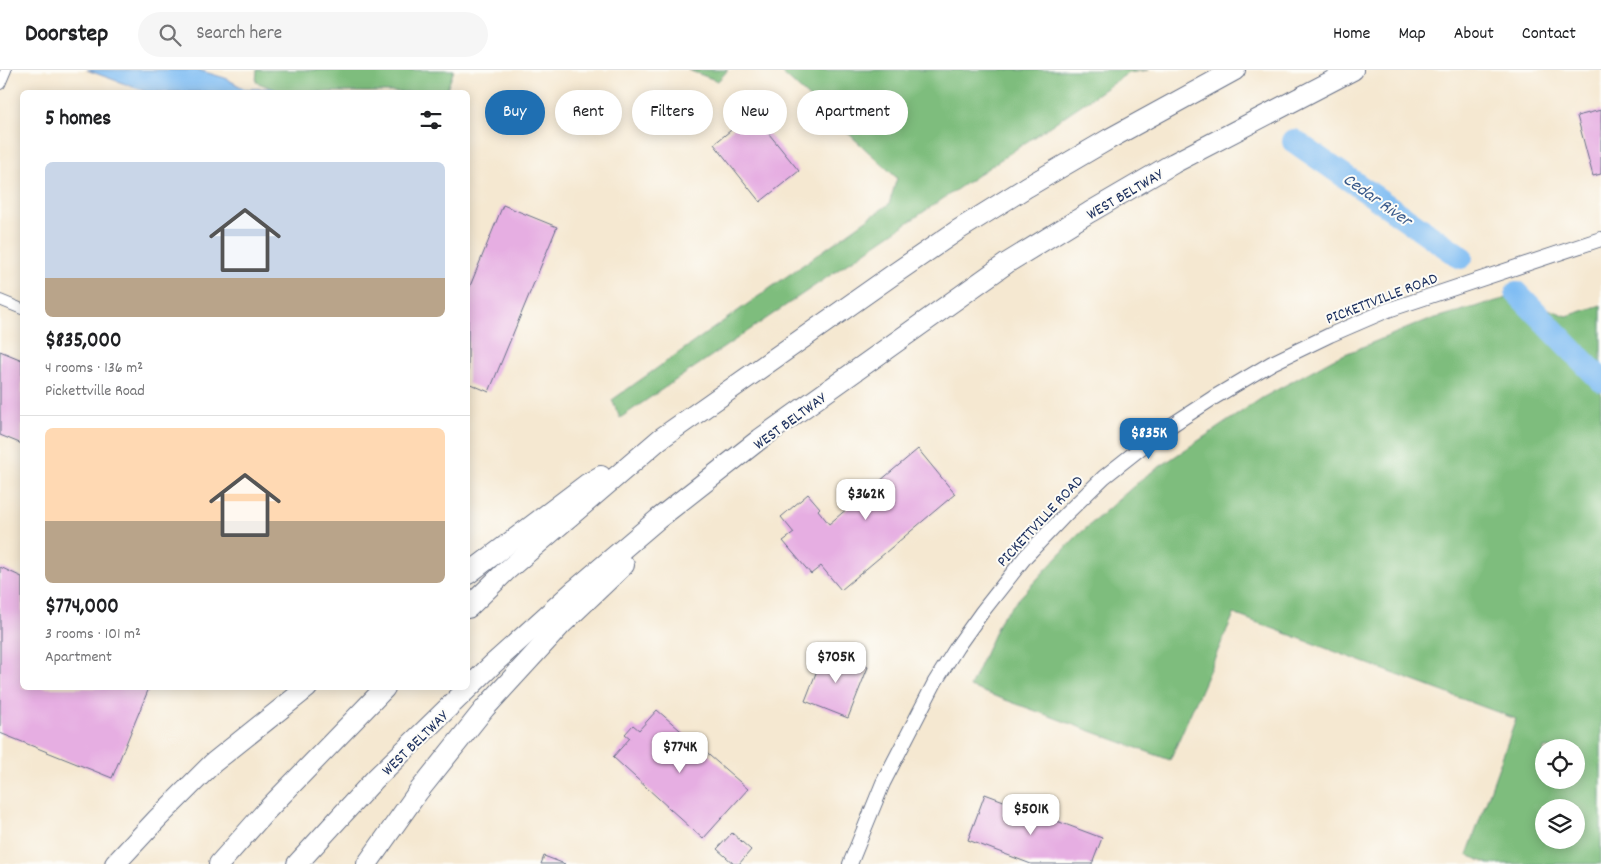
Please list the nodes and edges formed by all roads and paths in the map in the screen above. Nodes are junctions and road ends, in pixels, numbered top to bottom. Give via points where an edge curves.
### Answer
1 (6, 70) edge
2 (1235, 70) edge
3 (1353, 70) edge
4 (0, 84) edge
5 (1601, 239) edge
6 (0, 300) edge
7 (20, 308) edge
8 (660, 439) junction
9 (760, 439) junction
10 (470, 572) edge
11 (470, 606) edge
12 (470, 686) edge
13 (304, 690) edge
14 (383, 690) edge
15 (466, 690) edge
16 (114, 864) edge
17 (219, 864) edge
18 (296, 864) edge
19 (367, 864) edge
20 (850, 864) edge

1 - 4 street
2 - 8 highway via 1101,144 958,230
3 - 9 highway, WEST BELTWAY via 1174,163 1007,263
5 - 20 street, PICKETTVILLE ROAD via 1388,310 1330,334 1213,398 1161,432 1104,477 1026,556 957,647 935,682 883,784
6 - 7 street
8 - 10 highway via 587,484
8 - 11 highway
9 - 12 highway, WEST BELTWAY via 576,589
9 - 19 highway via 697,504 634,556 556,630 485,708 418,792
13 - 16 highway via 213,763
14 - 17 highway
15 - 18 highway, WEST BELTWAY via 375,779

